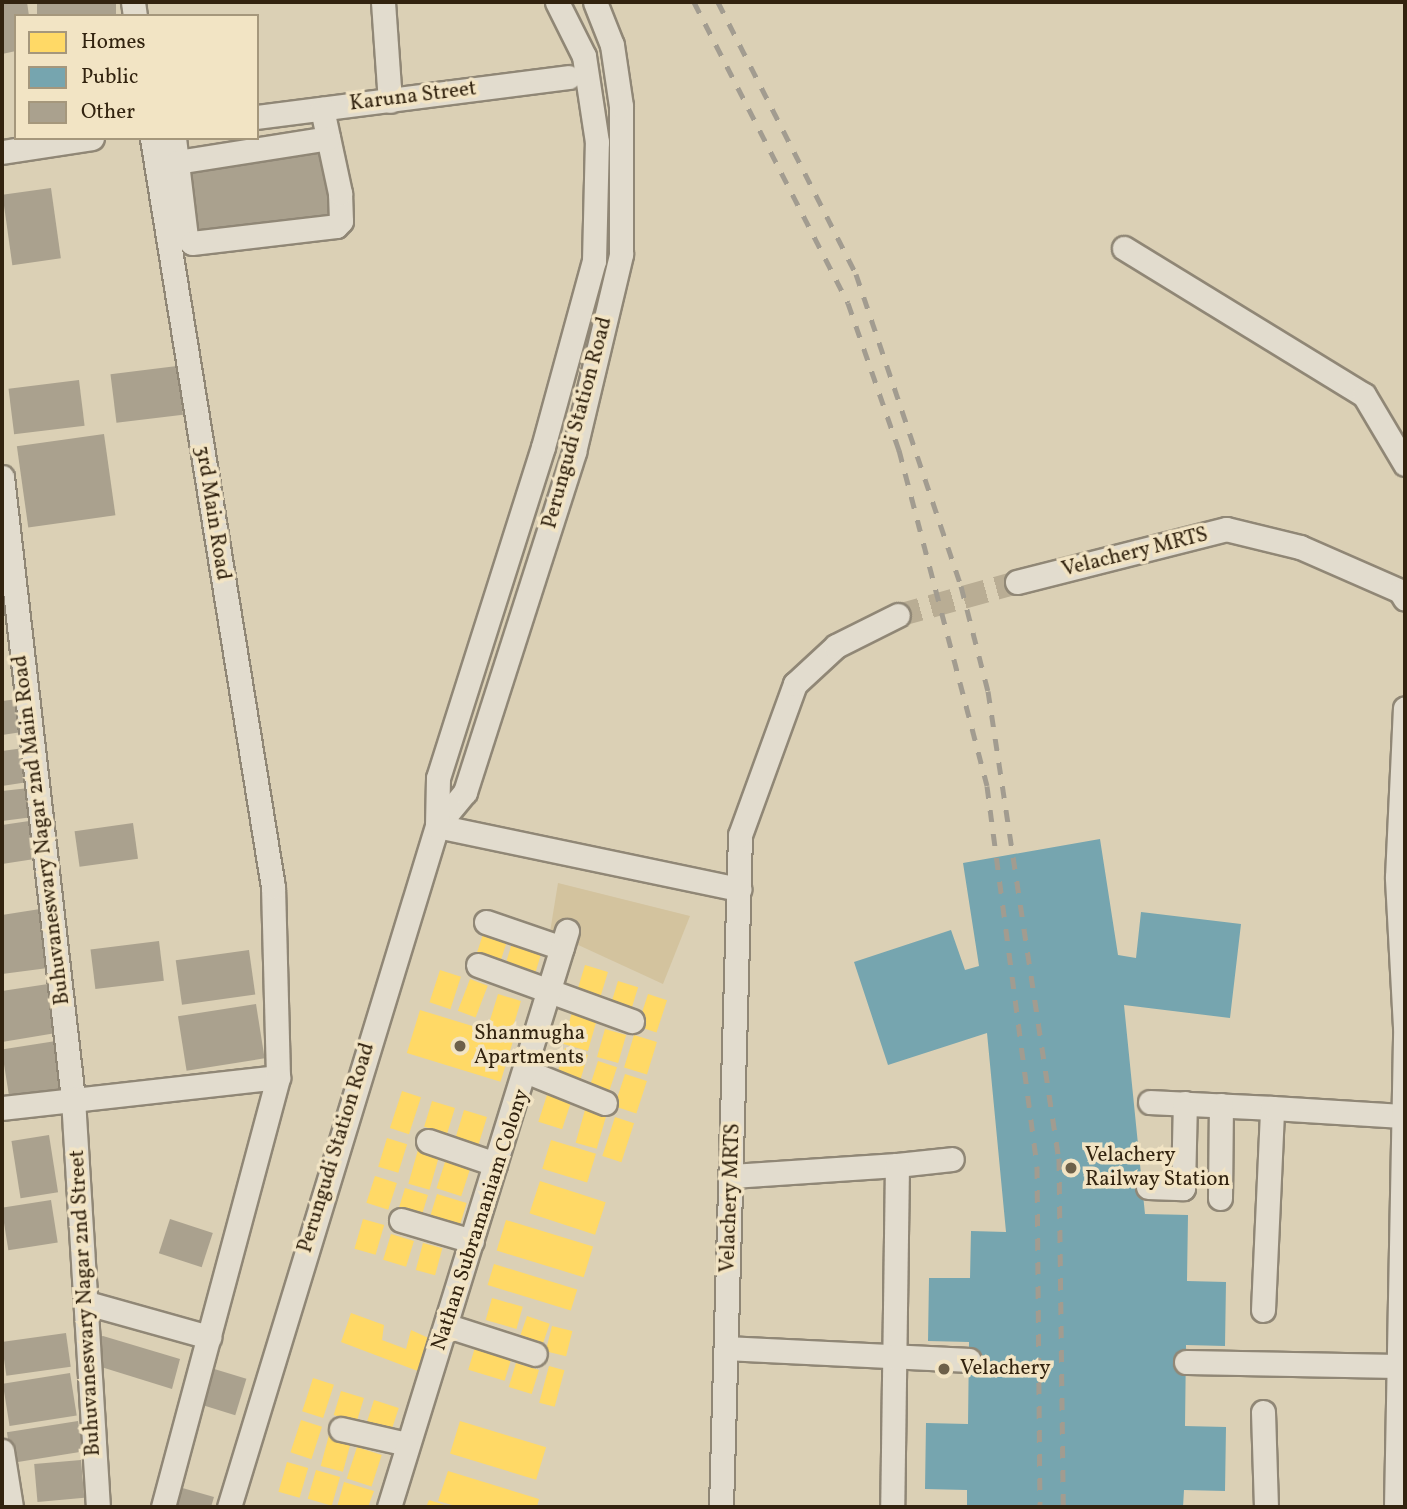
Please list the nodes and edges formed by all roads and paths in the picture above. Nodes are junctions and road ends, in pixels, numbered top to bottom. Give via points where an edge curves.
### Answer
1 (383, 2) edge
2 (557, 2) edge
3 (595, 2) edge
4 (568, 77) dead end
5 (390, 101) junction
6 (322, 109) junction
7 (266, 116) edge
8 (328, 138) junction
9 (79, 140) edge
10 (152, 140) edge
11 (174, 140) edge
12 (278, 146) junction
13 (211, 147) edge
14 (2, 152) edge
15 (177, 162) junction
16 (1124, 248) dead end
17 (1405, 464) edge
18 (2, 477) edge
19 (1017, 582) tunnel mouth
20 (1405, 598) edge
21 (898, 615) tunnel mouth
22 (1405, 708) edge
23 (1403, 788) edge
24 (437, 826) junction
25 (738, 889) junction
26 (486, 922) dead end
27 (478, 965) dead end
28 (550, 989) junction
29 (632, 1021) dead end
30 (1405, 1027) edge
31 (528, 1072) junction
32 (278, 1077) junction
33 (73, 1099) junction
34 (1150, 1102) dead end
35 (605, 1103) dead end
36 (1185, 1103) junction
37 (1221, 1105) junction
38 (2, 1108) edge
39 (1272, 1108) junction
40 (1403, 1116) junction
41 (428, 1141) dead end
42 (952, 1159) dead end
43 (495, 1164) junction
44 (897, 1165) junction
45 (732, 1176) junction
46 (1148, 1187) dead end
47 (1220, 1198) dead end
48 (401, 1220) dead end
49 (472, 1241) junction
50 (87, 1303) junction
51 (1263, 1310) dead end
52 (448, 1326) junction
53 (209, 1337) junction
54 (726, 1348) junction
55 (535, 1354) dead end
56 (897, 1357) junction
57 (969, 1360) dead end
58 (1186, 1362) dead end
59 (1399, 1366) junction
60 (1264, 1412) dead end
61 (341, 1429) dead end
62 (407, 1444) junction
63 (2, 1451) edge
64 (11, 1507) edge
65 (98, 1507) edge
66 (163, 1507) edge
67 (229, 1507) edge
68 (389, 1507) edge
69 (720, 1507) edge
70 (892, 1507) edge
71 (1266, 1507) edge
72 (1396, 1507) edge

1 - 5 street
2 - 24 street, Perungudi Station Road via 584,56 597,142 594,261 543,447 438,778
3 - 24 street, Perungudi Station Road via 612,46 621,106 621,254 566,478 465,792
4 - 5 street, Karuna Street
5 - 6 street, Karuna Street
6 - 7 street, Karuna Street
6 - 8 street
7 - 12 street
8 - 12 street
8 - 15 street via 340,193 341,221 336,226 192,243
9 - 14 street
10 - 32 street, 3rd Main Road via 273,887
11 - 15 street
12 - 13 street
13 - 15 street
16 - 17 street via 1364,396
18 - 33 street, Buhuvaneswary Nagar 2nd Main Road
19 - 20 street, Velachery MRTS via 1226,529 1300,547 1401,591
21 - 25 street, Velachery MRTS via 836,646 795,684 740,835
22 - 23 street
23 - 30 street via 1396,877
24 - 25 street
24 - 67 street, Perungudi Station Road
25 - 45 street, Velachery MRTS
26 - 28 street, Nathan Subramaniam Colony via 564,939
27 - 28 street
28 - 29 street
28 - 31 street, Nathan Subramaniam Colony
30 - 40 street
31 - 35 street
31 - 43 street, Nathan Subramaniam Colony
32 - 33 street
32 - 53 street, 3rd Main Road
33 - 38 street
33 - 50 street, Buhuvaneswary Nagar 2nd Street
34 - 36 street
36 - 37 street
36 - 46 street via 1183,1188
37 - 39 street
37 - 47 street
39 - 40 street
39 - 51 street
40 - 59 street
41 - 43 street
42 - 44 street
43 - 49 street, Nathan Subramaniam Colony
44 - 45 street
44 - 56 street
45 - 54 street, Velachery MRTS
48 - 49 street
49 - 52 street, Nathan Subramaniam Colony
50 - 53 street
50 - 65 street, Buhuvaneswary Nagar 2nd Street
52 - 55 street
52 - 62 street, Nathan Subramaniam Colony
53 - 66 street, 3rd Main Road
54 - 56 street
54 - 69 street, Velachery MRTS
56 - 57 street
56 - 70 street
58 - 59 street
59 - 72 street
60 - 71 street
61 - 62 street
62 - 68 street, Nathan Subramaniam Colony
63 - 64 street

